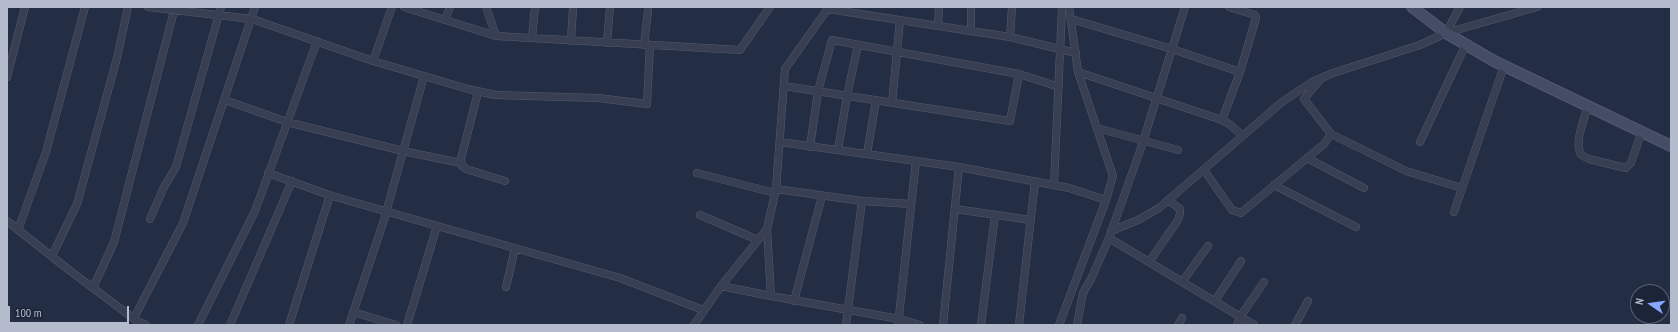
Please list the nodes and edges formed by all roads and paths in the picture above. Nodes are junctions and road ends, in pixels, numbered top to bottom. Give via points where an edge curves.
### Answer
1 (25, 7) edge
2 (85, 7) edge
3 (128, 7) edge
4 (148, 7) edge
5 (222, 7) edge
6 (255, 7) edge
7 (392, 7) edge
8 (404, 7) edge
9 (450, 7) edge
10 (486, 7) edge
11 (535, 7) edge
12 (573, 7) edge
13 (770, 7) edge
14 (939, 7) edge
15 (971, 7) edge
16 (1012, 7) edge
17 (1062, 7) edge
18 (1069, 7) edge
19 (1185, 7) edge
20 (1229, 7) edge
21 (1412, 7) edge
22 (1460, 7) edge
23 (1537, 7) edge
24 (175, 8) edge
25 (610, 8) edge
26 (828, 8) edge
27 (648, 11) dead end
28 (220, 15) junction
29 (1071, 18) junction
30 (252, 20) junction
31 (446, 20) junction
32 (900, 20) junction
33 (938, 26) junction
34 (971, 31) junction
35 (1446, 33) junction
36 (496, 36) junction
37 (1010, 37) junction
38 (532, 38) junction
39 (317, 41) junction
40 (571, 41) junction
41 (607, 43) junction
42 (1466, 44) junction
43 (647, 45) junction
44 (858, 45) junction
45 (1060, 49) junction
46 (1172, 49) junction
47 (897, 52) junction
48 (1076, 53) junction
49 (373, 61) junction
50 (1504, 66) junction
51 (1078, 72) junction
52 (1240, 72) junction
53 (1019, 74) junction
54 (424, 76) junction
55 (7, 77) edge
56 (1322, 78) junction
57 (784, 86) junction
58 (1059, 87) junction
59 (478, 92) junction
60 (818, 92) junction
61 (847, 96) junction
62 (1157, 98) junction
63 (225, 100) junction
64 (876, 100) junction
65 (892, 103) junction
66 (1588, 106) junction
67 (1222, 120) junction
68 (287, 122) junction
69 (1097, 128) junction
70 (1642, 131) junction
71 (1331, 134) junction
72 (1242, 135) junction
73 (1144, 140) junction
74 (780, 142) junction
75 (1420, 142) dead end
76 (1671, 146) edge
77 (810, 147) junction
78 (838, 150) junction
79 (1178, 150) dead end
80 (403, 151) junction
81 (867, 154) junction
82 (1307, 158) junction
83 (916, 161) junction
84 (461, 162) junction
85 (959, 167) junction
86 (1204, 170) junction
87 (268, 173) junction
88 (697, 173) dead end
89 (292, 181) junction
90 (505, 181) dead end
91 (1035, 181) junction
92 (1054, 185) junction
93 (1274, 185) junction
94 (1364, 188) dead end
95 (1462, 188) junction
96 (776, 191) junction
97 (330, 195) junction
98 (822, 196) junction
99 (1106, 200) junction
100 (1168, 200) junction
101 (862, 201) junction
102 (911, 204) junction
103 (955, 209) junction
104 (386, 212) junction
105 (1454, 212) dead end
106 (700, 215) dead end
107 (995, 215) junction
108 (150, 220) dead end
109 (1031, 220) junction
110 (7, 221) edge
111 (437, 226) junction
112 (1356, 227) dead end
113 (767, 229) junction
114 (18, 230) junction
115 (1110, 234) junction
116 (758, 240) junction
117 (1208, 246) dead end
118 (515, 248) junction
119 (52, 256) junction
120 (1241, 261) dead end
121 (1149, 262) junction
122 (1182, 282) junction
123 (1264, 282) dead end
124 (721, 286) junction
125 (506, 287) dead end
126 (93, 288) junction
127 (770, 296) junction
128 (794, 301) junction
129 (1215, 301) junction
130 (1308, 301) dead end
131 (703, 310) junction
132 (847, 310) junction
133 (353, 312) junction
134 (1240, 317) junction
135 (134, 318) junction
136 (898, 322) edge
137 (146, 325) edge
138 (198, 325) edge
139 (230, 325) edge
140 (289, 325) edge
141 (349, 325) edge
142 (396, 325) edge
143 (406, 325) edge
144 (694, 325) edge
145 (846, 325) edge
146 (920, 325) edge
147 (944, 325) edge
148 (981, 325) edge
149 (1019, 325) edge
150 (1059, 325) edge
151 (1077, 325) edge
152 (1237, 325) edge
153 (1254, 325) edge
154 (1295, 325) edge

1 - 55 street
2 - 114 street via 46,152
3 - 119 street via 115,66 77,204
4 - 24 street
5 - 28 street
6 - 30 street
7 - 49 street
8 - 31 street
9 - 31 street
10 - 36 street
11 - 38 street
12 - 40 street
13 - 43 street via 740,50
14 - 33 street
15 - 34 street
16 - 37 street
17 - 45 street
18 - 29 street
19 - 46 street
20 - 52 street via 1255,15 1256,18
21 - 35 street
22 - 35 street
23 - 35 street
24 - 28 street
24 - 126 street via 114,242
25 - 41 street
26 - 32 street
26 - 57 street via 785,69
27 - 43 street
28 - 30 street
28 - 108 street via 176,167
29 - 46 street
29 - 48 street
30 - 39 street
30 - 63 street
31 - 36 street
32 - 33 street
32 - 47 street
33 - 34 street
34 - 37 street
35 - 42 street
35 - 56 street via 1420,45
36 - 38 street
37 - 45 street
38 - 40 street
39 - 49 street
39 - 68 street
40 - 41 street
41 - 43 street
42 - 50 street
42 - 75 street
43 - 59 street via 647,104 598,98 530,97
44 - 47 street
44 - 60 street via 832,40
44 - 61 street
45 - 48 street
45 - 58 street
46 - 52 street
46 - 62 street
47 - 53 street
47 - 65 street
48 - 51 street
49 - 54 street
50 - 66 street
50 - 95 street
51 - 62 street
51 - 69 street
52 - 67 street
53 - 58 street
53 - 65 street via 1010,121
54 - 59 street
54 - 80 street
56 - 71 street via 1304,99
56 - 72 street via 1292,94
57 - 60 street
57 - 74 street
58 - 92 street
59 - 84 street
60 - 61 street
60 - 77 street
61 - 64 street
61 - 78 street
62 - 67 street
62 - 73 street
63 - 68 street
63 - 135 street via 183,223
64 - 65 street
64 - 81 street
66 - 70 street
66 - 70 street via 1578,149 1581,155 1589,159 1626,168 1631,163
67 - 72 street
68 - 80 street
68 - 87 street
69 - 73 street
69 - 99 street via 1113,176
70 - 76 street
71 - 82 street via 1324,144
71 - 95 street via 1406,171
72 - 86 street
73 - 79 street
73 - 115 street
74 - 77 street
74 - 96 street
77 - 78 street
78 - 81 street
80 - 84 street
80 - 104 street
81 - 83 street
82 - 93 street
82 - 94 street
83 - 85 street
83 - 102 street
84 - 90 street via 466,169
85 - 91 street
85 - 103 street
86 - 93 street via 1232,210 1241,213
86 - 100 street
87 - 89 street
87 - 138 street via 255,211
88 - 96 street
89 - 97 street
89 - 139 street
91 - 92 street
91 - 109 street
92 - 99 street
93 - 112 street
95 - 105 street
96 - 98 street
96 - 113 street
97 - 104 street
97 - 140 street
98 - 101 street
98 - 128 street
99 - 150 street
100 - 115 street via 1150,214
100 - 121 street via 1180,209 1178,220
101 - 102 street
101 - 132 street
102 - 136 street
103 - 107 street
103 - 147 street
104 - 111 street
104 - 133 street
106 - 116 street
107 - 109 street
107 - 148 street
109 - 149 street
110 - 114 street
111 - 118 street
111 - 143 street
113 - 116 street
113 - 127 street
114 - 119 street
115 - 121 street
115 - 151 street via 1083,293
116 - 124 street
117 - 122 street
118 - 125 street
118 - 131 street via 620,278
119 - 126 street
120 - 129 street
121 - 122 street
122 - 129 street
123 - 134 street
124 - 127 street
124 - 131 street
126 - 135 street
127 - 128 street
128 - 132 street
129 - 134 street
130 - 154 street
131 - 144 street
132 - 136 street
132 - 145 street
133 - 141 street
133 - 142 street
134 - 152 street
134 - 153 street
135 - 137 street
136 - 146 street

